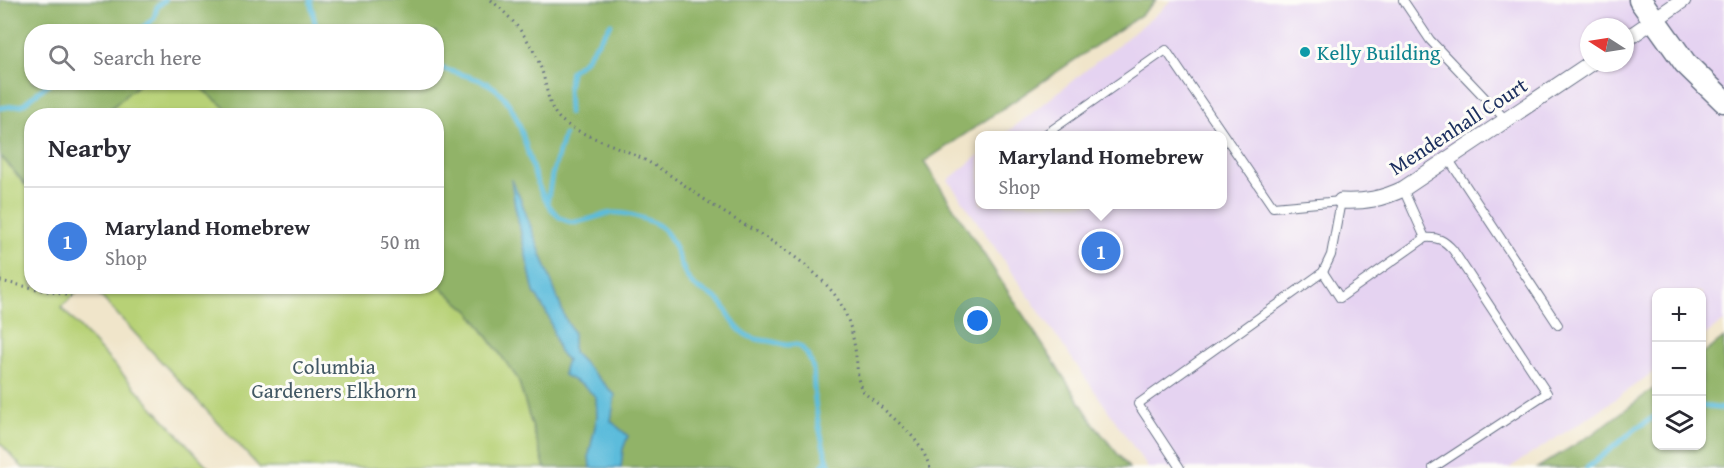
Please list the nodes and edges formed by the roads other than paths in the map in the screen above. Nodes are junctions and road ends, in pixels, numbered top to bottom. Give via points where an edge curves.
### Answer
1 (1403, 0) edge
2 (1640, 0) edge
3 (1683, 0) edge
4 (1654, 20) junction
5 (1634, 34) edge
6 (1580, 70) edge
7 (1724, 101) edge
8 (1506, 120) junction
9 (1049, 131) edge
10 (1221, 131) edge
11 (1227, 140) edge
12 (1449, 160) junction
13 (1403, 189) junction
14 (1341, 201) junction
15 (1425, 238) junction
16 (1323, 272) junction
17 (1558, 325) dead end
18 (1179, 468) edge
19 (1433, 468) edge

1 - 8 lane via 1430,40
2 - 4 street
3 - 4 street
4 - 5 street
4 - 7 street via 1685,63
6 - 8 street, Mendenhall Court
8 - 12 street, Mendenhall Court
9 - 10 lane via 1166,50
11 - 14 lane via 1273,207
12 - 13 street, Mendenhall Court
12 - 17 lane
13 - 14 street, Mendenhall Court via 1384,198
13 - 15 lane
14 - 16 lane via 1331,255
15 - 16 lane via 1340,298
15 - 19 lane via 1437,238 1454,250 1547,393
16 - 18 lane via 1138,404

